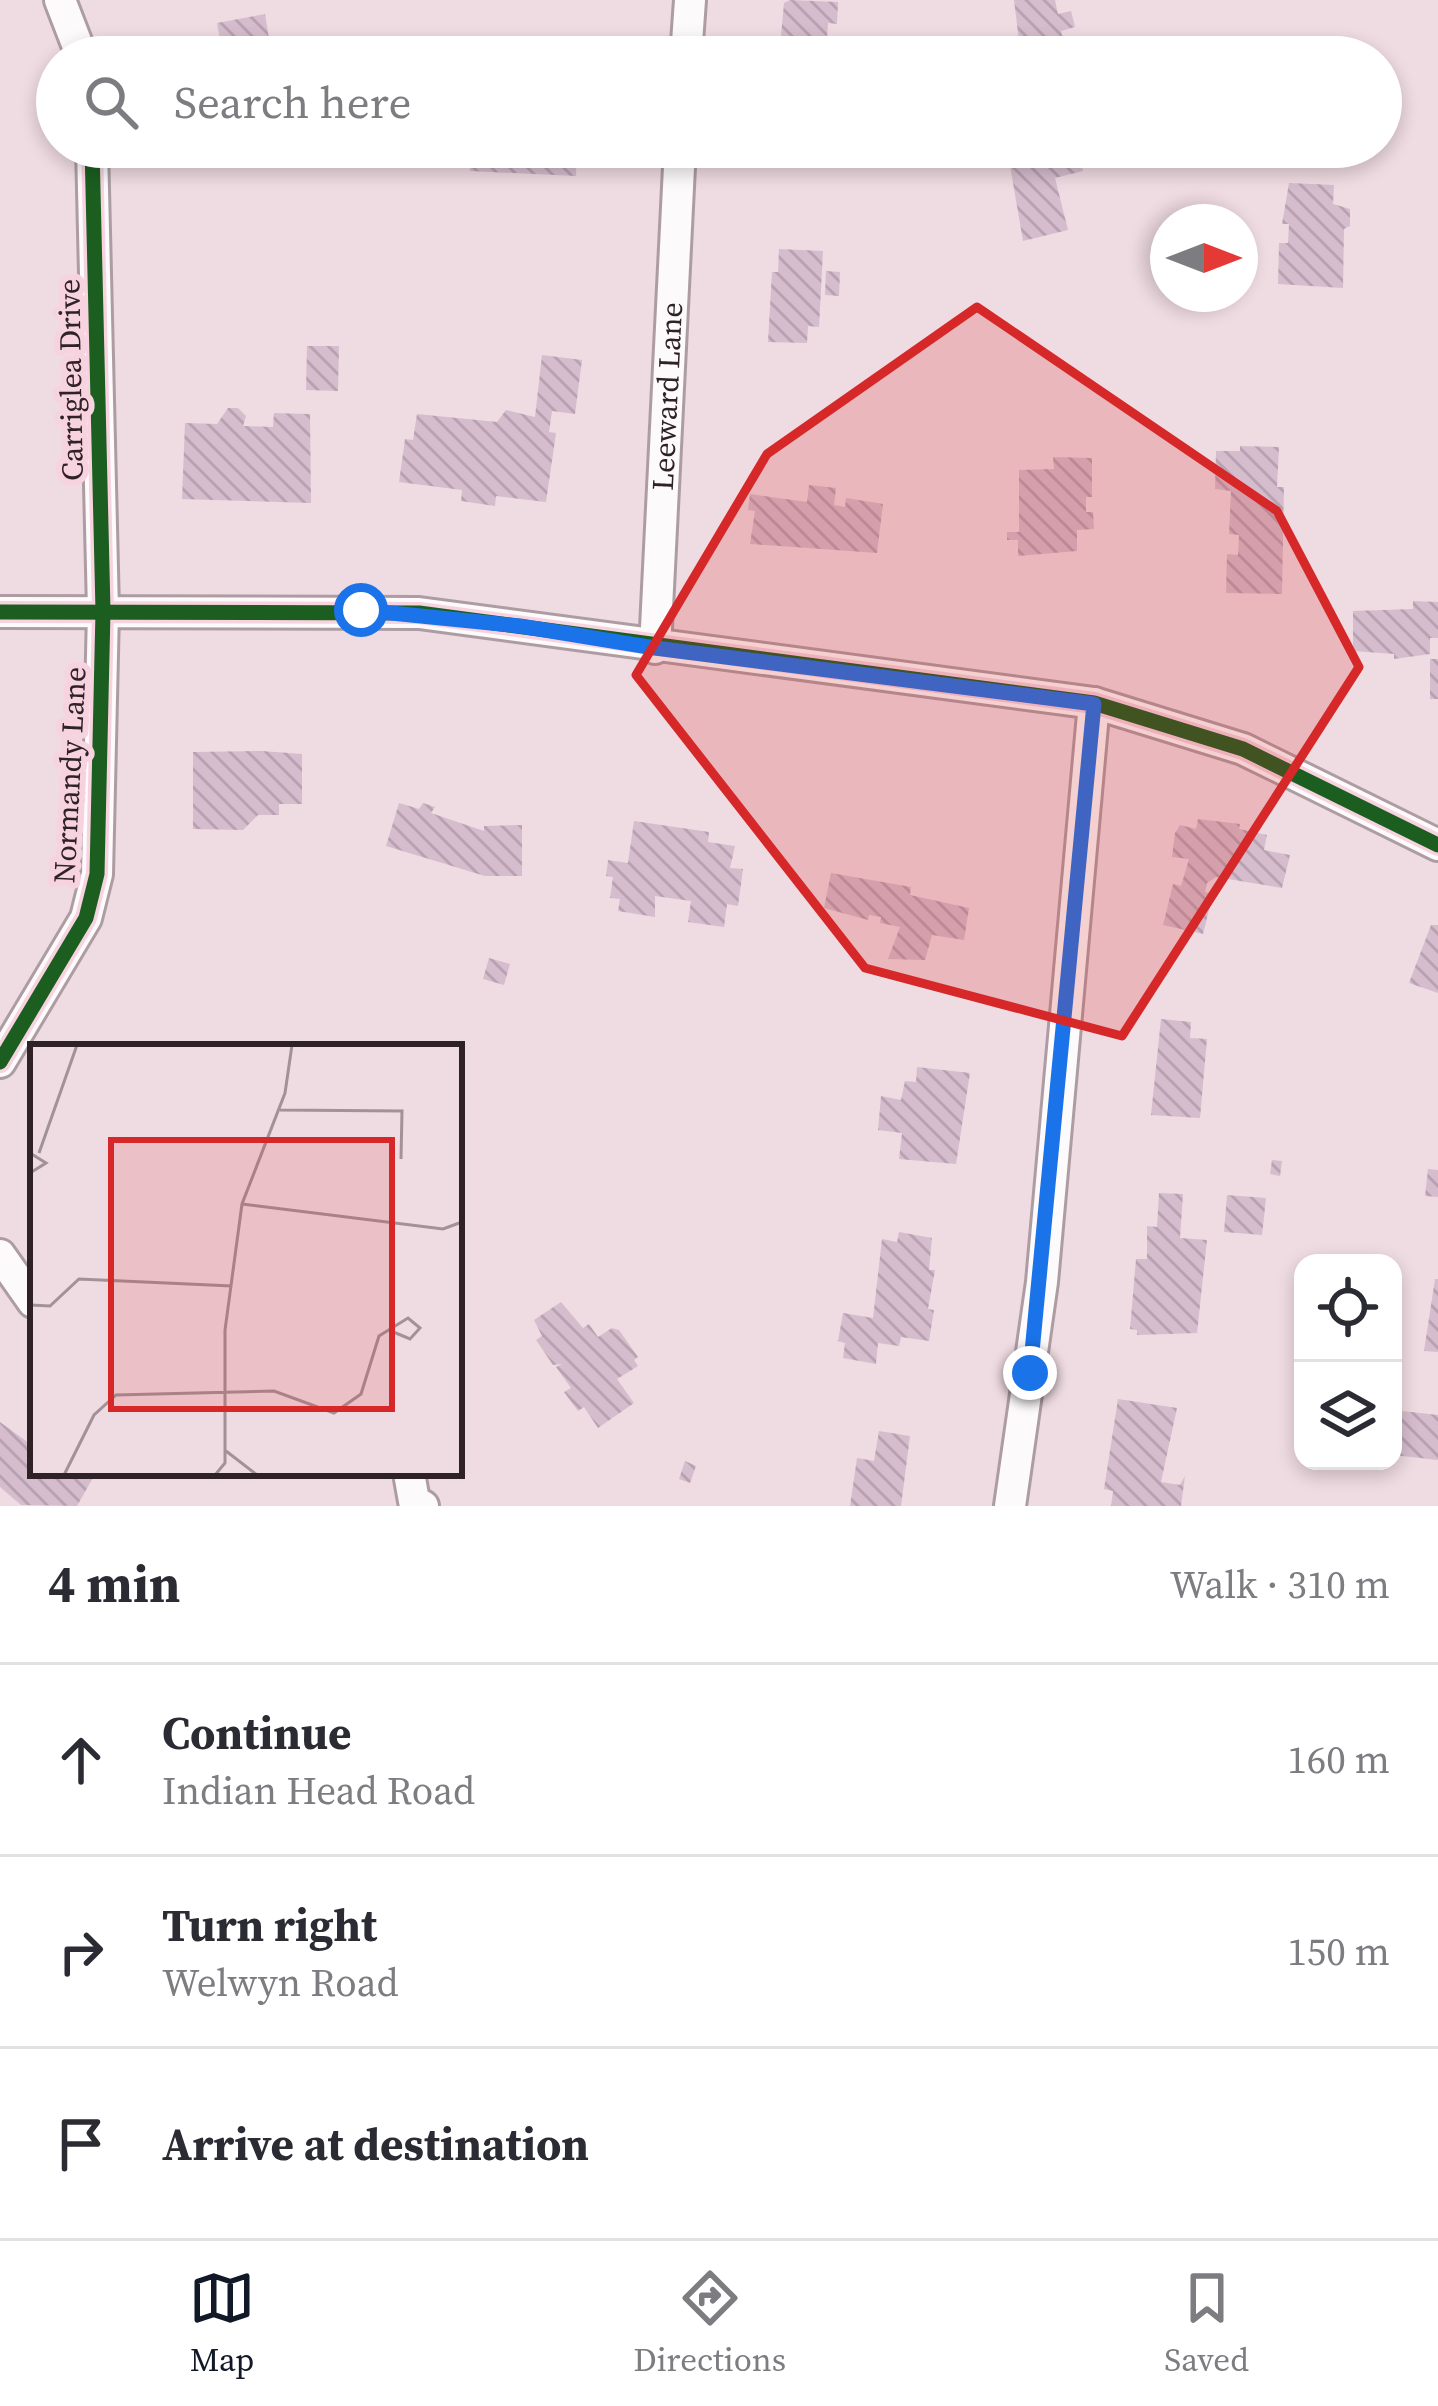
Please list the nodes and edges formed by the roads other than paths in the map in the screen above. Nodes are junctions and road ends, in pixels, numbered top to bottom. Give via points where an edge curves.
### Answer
1 (60, 0) edge
2 (690, 0) edge
3 (74, 36) edge
4 (687, 36) edge
5 (92, 168) edge
6 (679, 168) edge
7 (103, 611) junction
8 (0, 612) edge
9 (655, 648) junction
10 (1094, 704) junction
11 (1438, 845) edge
12 (0, 1062) edge
13 (0, 1255) edge
14 (30, 1298) edge
15 (1010, 1506) edge

1 - 3 street
2 - 4 street
5 - 7 street, Carriglea Drive
6 - 9 street, Leeward Lane
7 - 8 street
7 - 9 street via 419,613
7 - 12 street, Normandy Lane via 97,874 86,918
9 - 10 street
10 - 11 street via 1244,748
10 - 15 street via 1042,1282
13 - 14 street

